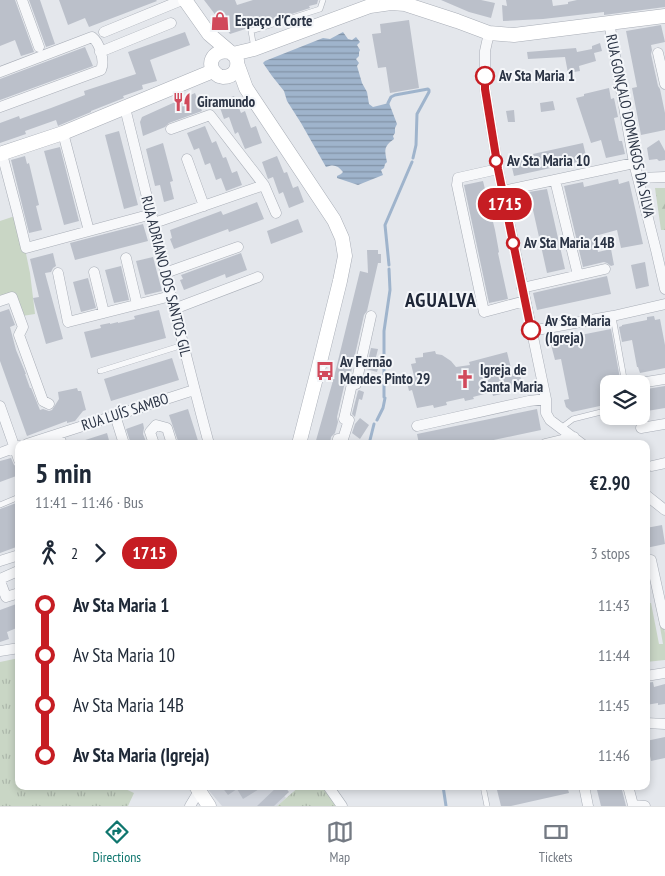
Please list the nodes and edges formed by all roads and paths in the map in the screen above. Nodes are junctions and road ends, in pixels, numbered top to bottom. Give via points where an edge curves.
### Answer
1 (22, 0) edge
2 (184, 0) edge
3 (323, 0) edge
4 (390, 1) edge
5 (665, 16) edge
6 (609, 22) junction
7 (172, 23) dead end
8 (104, 32) dead end
9 (489, 33) junction
10 (209, 34) junction
11 (39, 47) dead end
12 (254, 49) junction
13 (100, 52) junction
14 (658, 53) dead end
15 (213, 57) junction
16 (234, 59) junction
17 (0, 72) edge
18 (218, 74) junction
19 (665, 84) edge
20 (246, 88) junction
21 (0, 107) edge
22 (125, 108) junction
23 (171, 129) dead end
24 (63, 132) junction
25 (1, 154) edge
26 (187, 159) dead end
27 (634, 164) junction
28 (498, 169) junction
29 (665, 177) edge
30 (639, 178) junction
31 (555, 180) junction
32 (264, 185) junction
33 (503, 190) junction
34 (204, 206) junction
35 (276, 213) dead end
36 (153, 219) junction
37 (88, 231) junction
38 (238, 247) dead end
39 (126, 258) dead end
40 (605, 269) dead end
41 (94, 272) dead end
42 (58, 273) dead end
43 (166, 273) junction
44 (578, 275) junction
45 (258, 277) dead end
46 (522, 288) junction
47 (665, 289) edge
48 (171, 296) junction
49 (0, 301) edge
50 (525, 301) junction
51 (137, 304) junction
52 (665, 304) edge
53 (174, 309) junction
54 (104, 313) junction
55 (371, 316) dead end
56 (613, 316) junction
57 (531, 331) junction
58 (183, 345) junction
59 (100, 371) dead end
60 (623, 375) edge
61 (665, 379) edge
62 (650, 381) edge
63 (194, 390) junction
64 (546, 399) junction
65 (49, 404) dead end
66 (0, 406) edge
67 (600, 412) edge
68 (115, 415) junction
69 (550, 420) junction
70 (665, 424) edge
71 (417, 426) dead end
72 (562, 428) junction
73 (641, 428) dead end
74 (60, 439) edge
75 (123, 440) edge
76 (153, 440) edge
77 (171, 440) edge
78 (208, 440) edge
79 (300, 440) edge
80 (337, 440) edge
81 (551, 440) edge
82 (578, 440) edge
83 (15, 442) edge
84 (15, 448) edge
85 (0, 453) edge
86 (665, 463) edge
87 (652, 466) dead end
88 (650, 498) edge
89 (15, 499) edge
90 (0, 505) edge
91 (665, 510) edge
92 (15, 556) edge
93 (652, 560) dead end
94 (2, 561) edge
95 (7, 577) edge
96 (15, 594) edge
97 (665, 624) edge
98 (15, 649) edge
99 (0, 651) edge
100 (665, 673) edge
101 (650, 675) edge
102 (650, 723) edge
103 (665, 724) edge
104 (198, 790) edge
105 (199, 790) edge
106 (331, 790) edge
107 (485, 790) edge
108 (585, 790) edge
109 (629, 790) edge
110 (190, 806) edge
111 (209, 806) edge
112 (342, 806) edge
113 (487, 806) edge
114 (588, 806) edge
115 (645, 806) edge

1 - 11 street
2 - 8 street
2 - 10 street
3 - 12 lane via 320,8 251,31
4 - 9 street
4 - 12 street
5 - 6 street
6 - 9 street via 514,35
6 - 27 street, RUA GONÇALO DOMINGOS DA SILVA
7 - 13 street
9 - 28 street via 485,51 485,89
10 - 15 street
10 - 16 street
12 - 16 street
13 - 17 street via 92,37
13 - 21 street via 101,70
14 - 19 street
15 - 16 street via 221,51
15 - 18 street via 211,63
16 - 18 street via 233,74 226,77
16 - 20 street
18 - 20 street
18 - 22 street
20 - 79 street via 334,220 342,238 344,256 340,281
22 - 24 street
22 - 36 street, RUA ADRIANO DOS SANTOS GIL
23 - 32 street via 210,114
24 - 25 street
24 - 37 street
25 - 37 street via 26,248
26 - 34 street
27 - 30 street, RUA GONÇALO DOMINGOS DA SILVA
27 - 31 street
28 - 33 street
28 - 50 street via 458,178 457,185 484,312
29 - 30 street
30 - 47 street, RUA GONÇALO DOMINGOS DA SILVA
31 - 33 street
31 - 44 street
32 - 34 street
32 - 35 street
33 - 46 street
34 - 36 street
36 - 37 street
36 - 43 street, RUA ADRIANO DOS SANTOS GIL
38 - 43 street
39 - 51 street
40 - 44 street
41 - 54 street
42 - 54 street via 68,322
43 - 48 street, RUA ADRIANO DOS SANTOS GIL
44 - 46 street
45 - 53 street
46 - 50 street
48 - 51 street
48 - 53 street, RUA ADRIANO DOS SANTOS GIL
49 - 65 street via 12,296 23,326 19,335 43,401
50 - 57 street
51 - 54 street
52 - 56 street
53 - 58 street, RUA ADRIANO DOS SANTOS GIL
55 - 80 street via 356,384 352,384 344,419 349,420 344,439
56 - 57 street
56 - 60 lane
57 - 64 street
58 - 59 lane
58 - 63 street, RUA ADRIANO DOS SANTOS GIL
61 - 62 street
63 - 68 street, RUA LUÍS SAMBO
63 - 78 street, RUA ADRIANO DOS SANTOS GIL
64 - 69 street via 546,414
64 - 71 street
66 - 83 street
67 - 72 lane via 572,419
68 - 74 street, RUA LUÍS SAMBO
68 - 75 street
69 - 72 street
69 - 81 street
70 - 73 street
72 - 82 street
76 - 77 street via 150,432 156,425 167,428
84 - 85 street
86 - 87 street
88 - 91 street
89 - 90 lane
92 - 94 street
93 - 97 street
94 - 95 street
95 - 96 street via 6,597
98 - 99 street
100 - 101 street
102 - 103 street
104 - 110 street
105 - 111 street
106 - 112 street
107 - 113 lane
108 - 114 street
109 - 115 street via 633,805

